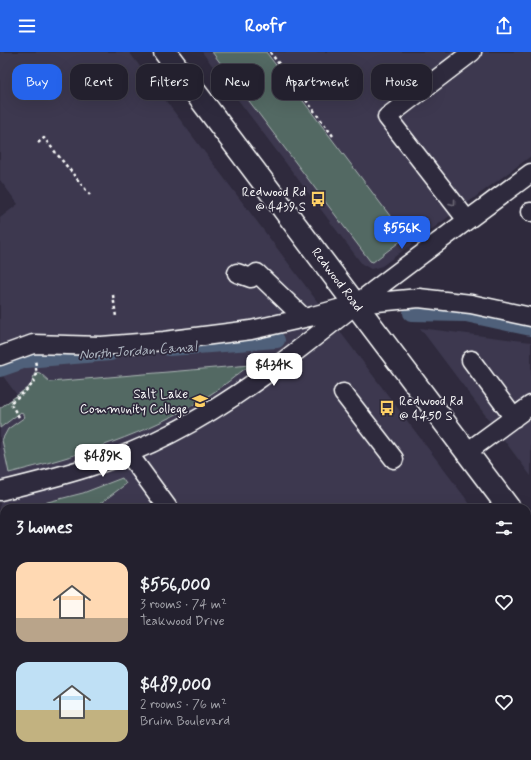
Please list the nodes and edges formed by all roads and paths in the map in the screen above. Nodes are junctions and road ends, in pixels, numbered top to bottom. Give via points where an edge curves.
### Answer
1 (165, 52) edge
2 (270, 52) edge
3 (472, 52) edge
4 (279, 64) edge
5 (306, 100) edge
6 (333, 136) dead end
7 (38, 143) dead end
8 (531, 173) edge
9 (90, 195) dead end
10 (467, 220) junction
11 (237, 273) dead end
12 (113, 295) dead end
13 (356, 304) junction
14 (116, 317) dead end
15 (531, 317) edge
16 (304, 318) junction
17 (0, 356) edge
18 (471, 360) dead end
19 (37, 371) dead end
20 (343, 392) dead end
21 (531, 405) edge
22 (19, 417) dead end
23 (514, 418) junction
24 (467, 452) junction
25 (128, 453) junction
26 (394, 459) dead end
27 (0, 491) edge
28 (165, 504) edge
29 (506, 504) edge

1 - 13 main road, Redwood Road
2 - 4 path
3 -> 10 street via 387,117
5 - 6 path
7 - 9 path via 44,138
8 - 10 street
10 - 13 street
11 - 16 street via 251,278 257,273
12 - 14 path
13 - 15 street via 419,298 471,304
13 - 16 street
13 - 24 main road, Redwood Road
13 - 25 street via 226,402 168,435
16 - 17 street via 250,330 164,341 101,346 33,344
18 - 23 street
19 - 22 path via 33,385 10,403
20 - 26 street
21 - 23 street
23 - 24 street
24 - 29 main road, Redwood Road
25 - 27 street via 79,470
25 - 28 street

